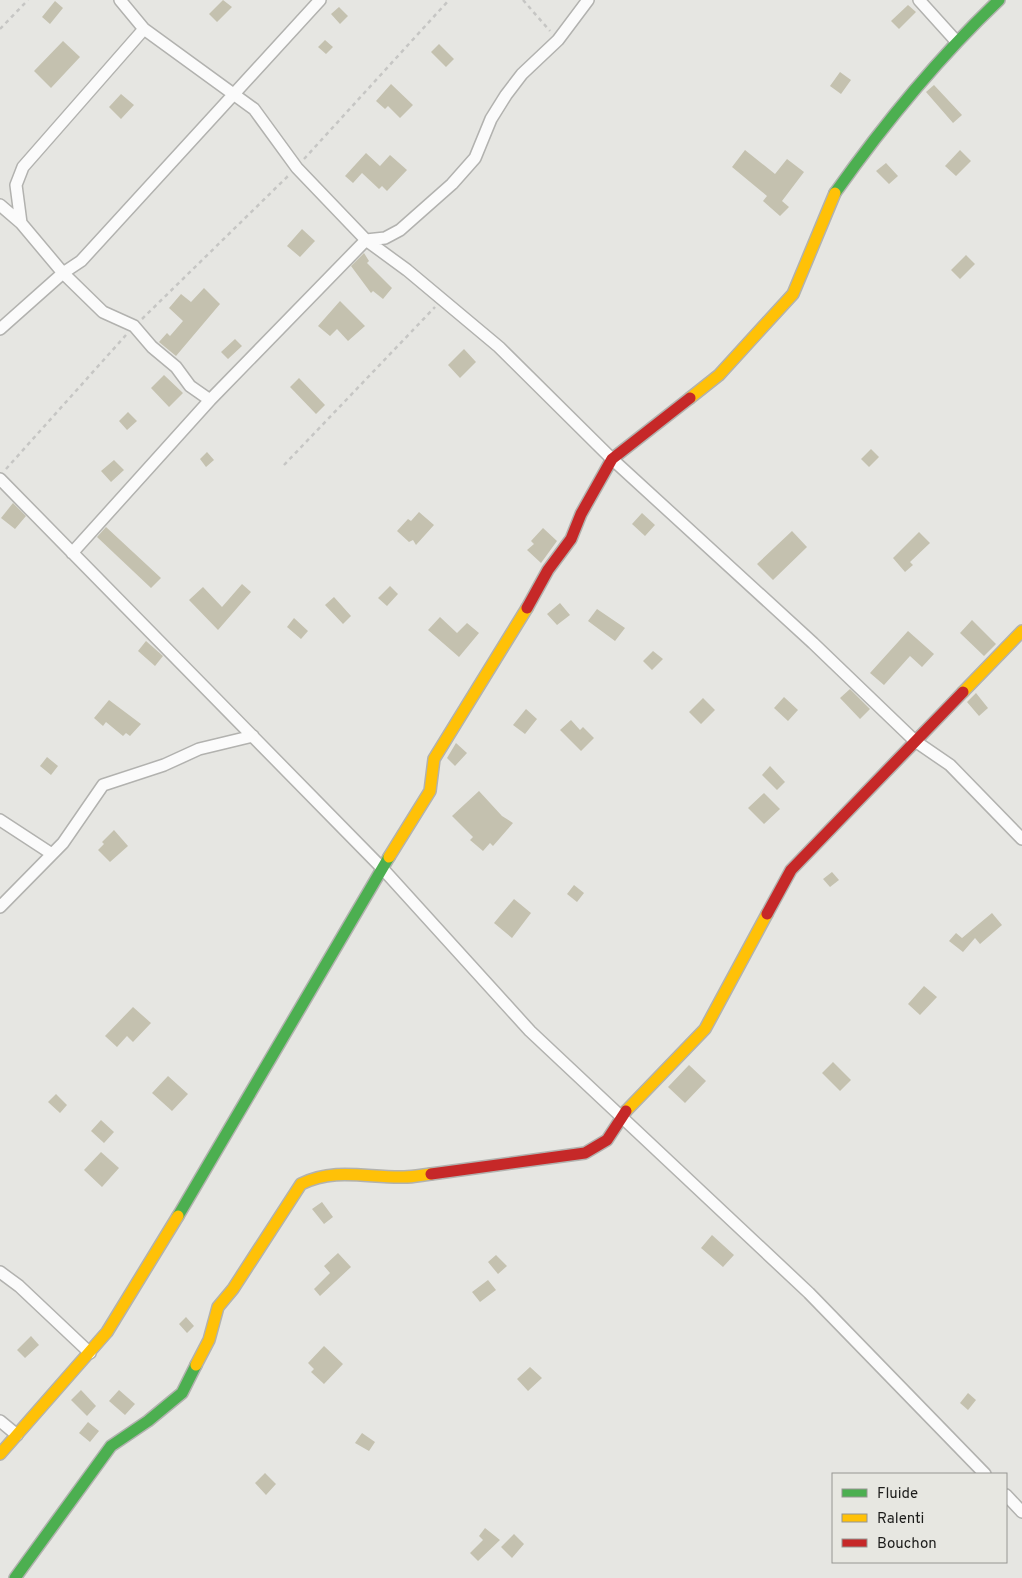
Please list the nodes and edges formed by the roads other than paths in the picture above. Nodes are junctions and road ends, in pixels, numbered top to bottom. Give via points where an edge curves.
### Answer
1 (120, 0) edge
2 (320, 0) edge
3 (588, 0) edge
4 (919, 0) edge
5 (999, 0) edge
6 (144, 29) junction
7 (956, 41) junction
8 (232, 94) junction
9 (0, 205) edge
10 (20, 223) junction
11 (366, 240) junction
12 (62, 273) junction
13 (0, 329) edge
14 (210, 400) junction
15 (612, 459) junction
16 (0, 477) edge
17 (72, 553) junction
18 (1022, 631) edge
19 (253, 736) junction
20 (915, 741) junction
21 (0, 820) edge
22 (1022, 839) edge
23 (52, 854) junction
24 (382, 868) junction
25 (0, 907) edge
26 (621, 1116) junction
27 (0, 1272) edge
28 (90, 1353) junction
29 (0, 1421) edge
30 (17, 1435) junction
31 (0, 1454) edge
32 (984, 1473) edge
33 (1007, 1497) edge
34 (1022, 1512) edge
35 (14, 1578) edge

1 - 6 street
2 - 8 street
3 - 11 street via 558,40 522,74 506,95 475,158 452,184 400,230 385,238
4 - 7 street
5 - 7 street
6 - 8 street
6 - 10 street via 23,167 16,185
7 - 15 street via 873,139 834,194 793,294 719,375
8 - 11 street via 254,109 297,168
8 - 12 street via 81,261
9 - 10 street
10 - 12 street
11 - 14 street
11 - 15 street via 499,346
12 - 13 street
12 - 14 street via 103,312 134,326 176,367 190,386
14 - 17 street
15 - 20 street
15 - 24 street via 570,539 434,758 430,791
16 - 17 street
17 - 19 street
18 - 20 street
19 - 23 street via 199,748 164,765 103,785
19 - 24 street
20 - 22 street via 950,764
20 - 26 street via 791,870 705,1029
21 - 23 street
23 - 25 street
24 - 26 street via 530,1030
24 - 28 street via 225,1139 107,1332
26 - 32 street via 809,1293
26 - 35 street via 607,1140 585,1153 404,1177 342,1173 315,1177 300,1184 233,1289 218,1306 209,1340 182,1393 111,1446
27 - 28 street
28 - 30 street
29 - 30 street
30 - 31 street
33 - 34 street

